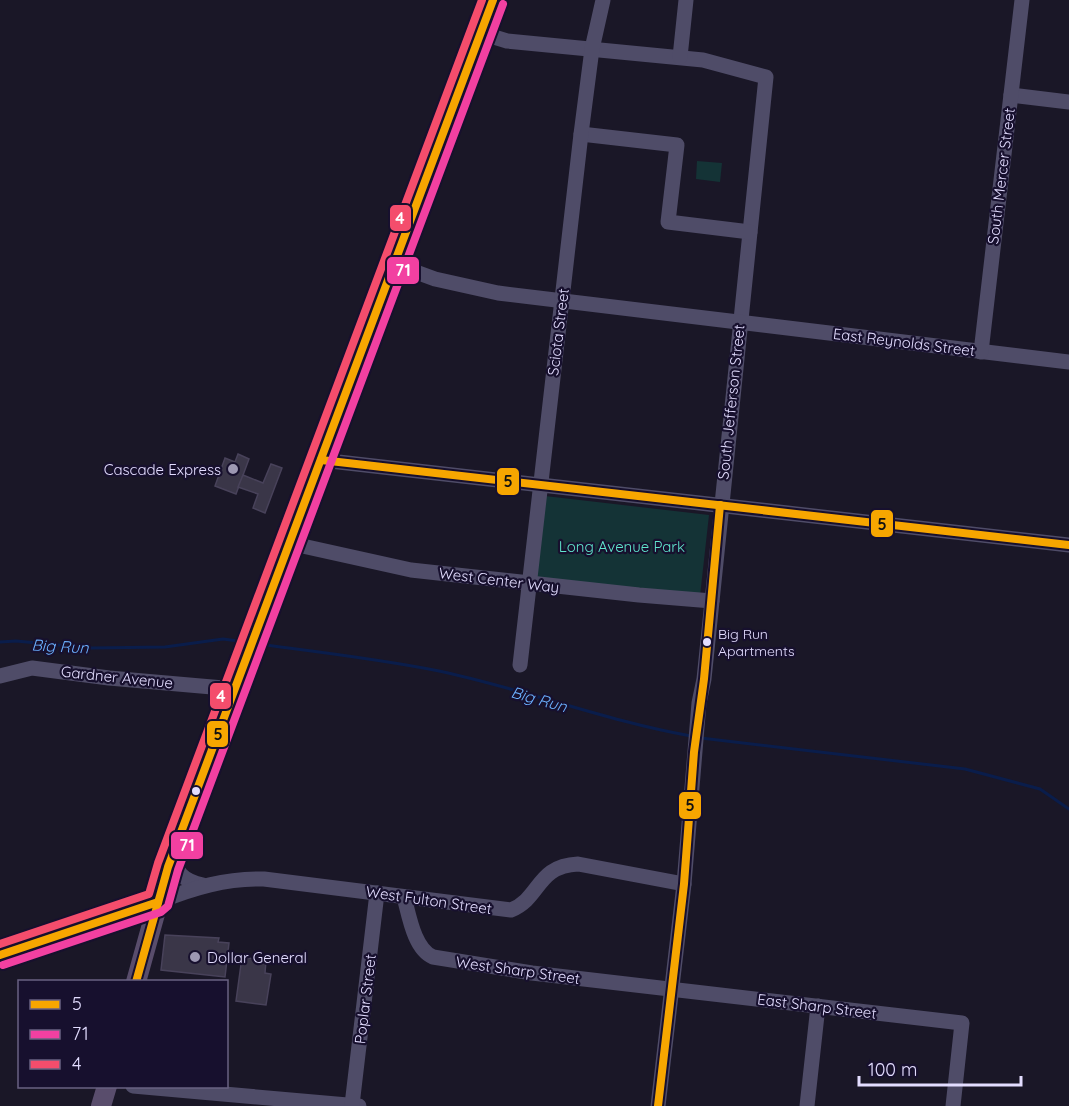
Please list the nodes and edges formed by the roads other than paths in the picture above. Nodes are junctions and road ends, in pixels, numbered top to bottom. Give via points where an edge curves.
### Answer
1 (493, 0) edge
2 (603, 0) edge
3 (686, 0) edge
4 (1022, 0) edge
5 (481, 33) junction
6 (592, 49) junction
7 (680, 57) junction
8 (1011, 95) junction
9 (1069, 102) edge
10 (581, 134) junction
11 (750, 232) junction
12 (394, 264) junction
13 (562, 301) junction
14 (740, 322) junction
15 (981, 352) junction
16 (1069, 362) edge
17 (321, 460) junction
18 (540, 485) junction
19 (720, 505) junction
20 (289, 543) junction
21 (1069, 545) edge
22 (528, 584) junction
23 (712, 601) junction
24 (520, 665) dead end
25 (0, 676) edge
26 (235, 689) junction
27 (174, 852) junction
28 (684, 884) junction
29 (203, 885) junction
30 (377, 893) junction
31 (404, 897) junction
32 (158, 902) junction
33 (0, 955) edge
34 (136, 980) edge
35 (672, 989) junction
36 (818, 1006) junction
37 (106, 1088) edge
38 (155, 1088) edge
39 (101, 1106) edge
40 (355, 1106) edge
41 (658, 1106) edge
42 (807, 1106) edge
43 (952, 1106) edge

1 - 5 main road
2 - 6 street, Sciota Street
3 - 7 street
4 - 8 street, South Mercer Street
5 - 6 street via 507,41
5 - 12 main road
6 - 7 street
6 - 10 street, Sciota Street
7 - 11 street, South Jefferson Street via 723,63 766,77
8 - 9 street
8 - 15 street, South Mercer Street
10 - 11 street via 677,145 668,222
10 - 13 street, Sciota Street
11 - 14 street, South Jefferson Street
12 - 13 street, East Reynolds Street via 475,289
12 - 17 main road
13 - 14 street, East Reynolds Street
13 - 18 street, Sciota Street
14 - 15 street, East Reynolds Street
14 - 19 street, South Jefferson Street
15 - 16 street, East Reynolds Street
17 - 18 street
17 - 20 main road
18 - 19 street
18 - 22 street, Sciota Street
19 - 21 street
19 - 23 street, South Jefferson Street
20 - 22 street, West Center Way via 378,564
20 - 26 main road
22 - 23 street, West Center Way
22 - 24 street, Sciota Street
23 - 28 street, South Jefferson Street via 694,752
25 - 26 street, Gardner Avenue via 32,668
26 - 27 main road
27 - 29 street via 180,875
27 - 32 main road
28 - 31 street, West Fulton Street via 566,864 545,875 526,900 511,910
28 - 35 street, South Jefferson Street
29 - 30 street, West Fulton Street via 264,879
29 - 32 street, West Fulton Street
30 - 31 street, West Fulton Street
30 - 40 street, Poplar Street
31 - 35 street, West Sharp Street via 427,955 532,973
32 - 33 main road
32 - 34 main road
35 - 36 street, East Sharp Street
35 - 41 street, South Jefferson Street
36 - 42 street
36 - 43 street, East Sharp Street via 962,1023
37 - 39 main road
38 - 40 street

